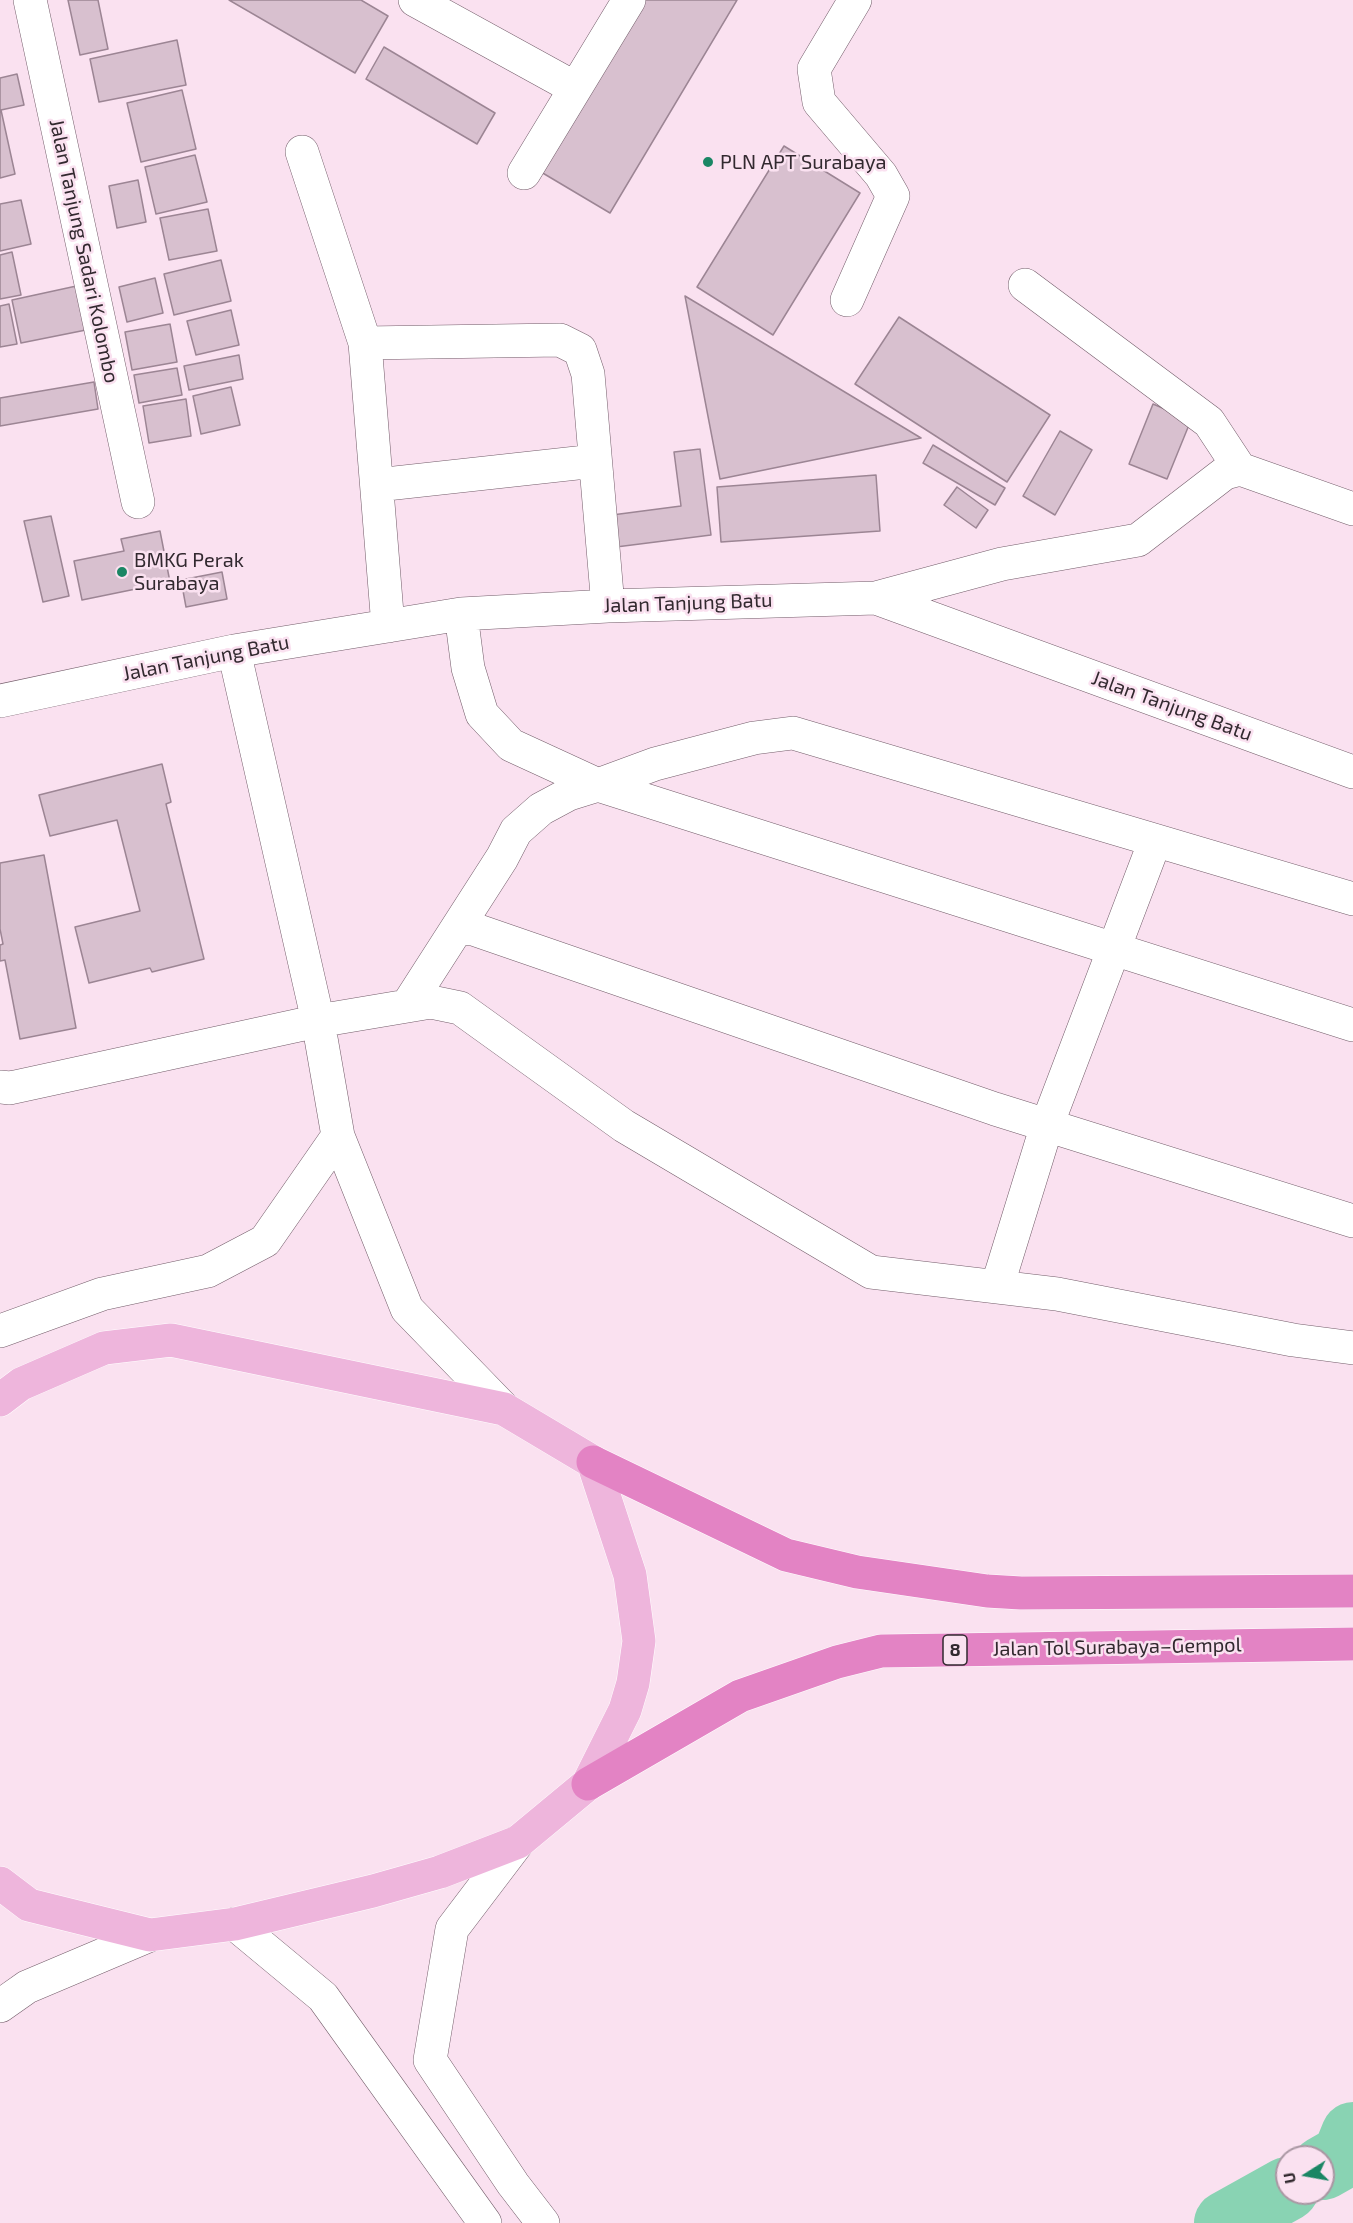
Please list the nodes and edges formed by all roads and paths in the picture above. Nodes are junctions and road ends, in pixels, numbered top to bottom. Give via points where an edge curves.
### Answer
1 (30, 0) edge
2 (415, 0) edge
3 (629, 0) edge
4 (855, 0) edge
5 (575, 88) junction
6 (302, 152) dead end
7 (524, 173) dead end
8 (1025, 285) dead end
9 (847, 300) dead end
10 (365, 343) junction
11 (595, 461) junction
12 (1240, 469) junction
13 (377, 484) junction
14 (138, 502) dead end
15 (1353, 509) edge
16 (876, 598) junction
17 (608, 606) junction
18 (461, 614) junction
19 (388, 626) junction
20 (234, 651) junction
21 (0, 701) edge
22 (1353, 772) edge
23 (598, 785) junction
24 (1155, 841) junction
25 (1353, 899) edge
26 (458, 928) junction
27 (1113, 950) junction
28 (407, 1006) junction
29 (318, 1021) junction
30 (1353, 1025) edge
31 (0, 1087) edge
32 (1047, 1125) junction
33 (338, 1136) junction
34 (1353, 1221) edge
35 (997, 1287) junction
36 (0, 1331) edge
37 (1353, 1348) edge
38 (0, 1400) edge
39 (504, 1409) junction
40 (593, 1462) junction
41 (1353, 1591) edge
42 (1353, 1644) edge
43 (588, 1784) junction
44 (518, 1842) junction
45 (0, 1883) edge
46 (235, 1924) junction
47 (150, 1935) junction
48 (0, 2006) edge
49 (430, 2060) junction
50 (388, 2088) junction
51 (513, 2184) junction
52 (481, 2218) edge
53 (543, 2223) edge

1 - 14 street, Jalan Tanjung Sadari Kolombo
2 - 5 street
3 - 5 street
4 - 9 street via 814,69 819,102 881,175 892,196
5 - 7 street
6 - 10 street
8 - 12 street via 1209,422
10 - 11 street via 560,340 580,350 588,374
10 - 13 street
11 - 13 street
11 - 17 street
12 - 15 street
12 - 16 street via 1225,473 1137,540 1002,564
13 - 19 street
16 - 17 street, Jalan Tanjung Batu
16 - 22 street, Jalan Tanjung Batu
17 - 18 street, Jalan Tanjung Batu
18 - 19 street, Jalan Tanjung Batu
18 - 23 street via 468,668 482,714 511,745
19 - 20 street, Jalan Tanjung Batu
20 - 21 street, Jalan Tanjung Batu
20 - 29 street
23 - 24 street via 666,761 754,738 793,733
23 - 26 street via 541,809 516,831
23 - 27 street
24 - 25 street
24 - 27 street
26 - 28 street
26 - 32 street via 473,929
27 - 30 street
27 - 32 street
28 - 29 street
28 - 35 street via 431,1002 460,1008 624,1126 871,1272
29 - 31 street via 10,1088
29 - 33 street
32 - 34 street
32 - 35 street
33 - 36 street via 265,1242 208,1271 102,1294
33 - 39 street via 407,1309
35 - 37 street via 1057,1294
38 - 39 main road via 21,1384 104,1348 171,1340
39 - 40 main road
40 - 41 highway via 786,1555 857,1572 1021,1593
40 - 43 main road via 630,1575 639,1641 625,1710
42 - 43 highway, Jalan Tol Surabaya–Gempol / 8 via 881,1652 837,1662 740,1696
43 - 44 main road
44 - 46 main road via 440,1872
44 - 49 street via 452,1929
45 - 47 main road via 29,1905
46 - 47 main road
46 - 50 street via 323,1997
47 - 48 street via 27,1987
49 - 50 street
49 - 51 street
50 - 52 street
51 - 52 street
51 - 53 street

